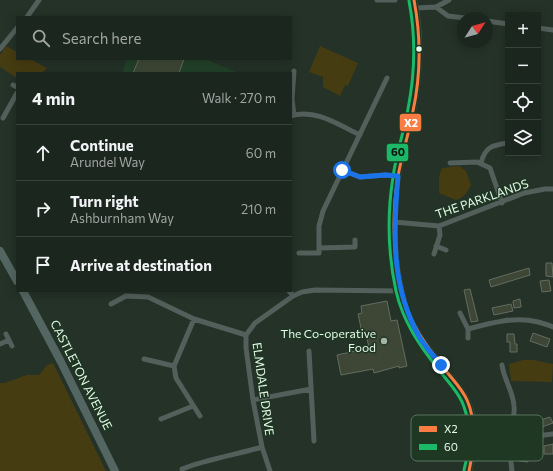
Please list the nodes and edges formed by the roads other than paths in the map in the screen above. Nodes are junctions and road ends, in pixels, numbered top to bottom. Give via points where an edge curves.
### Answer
1 (39, 0) edge
2 (377, 0) edge
3 (395, 0) edge
4 (414, 0) edge
5 (449, 0) edge
6 (436, 7) junction
7 (416, 8) junction
8 (28, 16) edge
9 (457, 17) edge
10 (493, 22) edge
11 (505, 24) edge
12 (541, 28) edge
13 (16, 29) edge
14 (553, 30) edge
15 (0, 48) edge
16 (294, 71) dead end
17 (387, 78) dead end
18 (16, 95) edge
19 (0, 110) edge
20 (293, 116) edge
21 (360, 135) junction
22 (505, 143) edge
23 (450, 163) dead end
24 (481, 164) junction
25 (342, 170) junction
26 (398, 176) junction
27 (553, 189) edge
28 (502, 203) junction
29 (394, 222) junction
30 (439, 226) junction
31 (355, 240) dead end
32 (436, 246) junction
33 (319, 248) junction
34 (446, 250) dead end
35 (0, 251) edge
36 (300, 253) dead end
37 (434, 254) dead end
38 (16, 279) edge
39 (401, 291) junction
40 (24, 292) edge
41 (290, 292) edge
42 (293, 296) junction
43 (111, 304) dead end
44 (460, 312) dead end
45 (194, 319) junction
46 (553, 327) edge
47 (468, 329) junction
48 (6, 334) dead end
49 (246, 334) junction
50 (468, 338) dead end
51 (9, 340) junction
52 (0, 344) edge
53 (12, 346) dead end
54 (309, 351) dead end
55 (144, 359) dead end
56 (502, 365) dead end
57 (174, 366) junction
58 (311, 389) junction
59 (253, 400) junction
60 (193, 406) junction
61 (471, 415) edge
62 (513, 415) edge
63 (200, 416) dead end
64 (161, 419) dead end
65 (553, 434) edge
66 (543, 435) edge
67 (314, 441) dead end
68 (262, 447) junction
69 (472, 461) edge
70 (511, 461) edge
71 (192, 468) edge
72 (182, 469) dead end
73 (115, 471) edge
74 (270, 471) edge
75 (469, 471) edge
76 (512, 471) edge

1 - 8 street
2 - 3 street
4 - 7 street
5 - 6 street
6 - 7 street
6 - 9 street via 448,16
7 - 26 street via 419,73
10 - 11 street
12 - 14 street
13 - 15 street
16 - 20 street
17 - 21 street
18 - 19 street via 4,115
20 - 21 street via 317,115
21 - 25 street
22 - 24 street via 488,149
23 - 24 street
24 - 28 street via 490,168
25 - 26 street via 360,177
25 - 33 street via 322,211
26 - 29 street
27 - 28 street, THE PARKLANDS via 524,193
28 - 30 street, THE PARKLANDS
29 - 30 street, THE PARKLANDS
29 - 39 street
30 - 32 street via 440,235
31 - 33 street via 355,247
32 - 34 street
32 - 37 street
33 - 36 street via 319,253
35 - 38 main road
39 - 42 street, ELMDALE DRIVE via 315,290
39 - 61 street via 421,339 458,386
40 - 73 main road, CASTLETON AVENUE
41 - 42 street
42 - 49 street, ELMDALE DRIVE via 254,323
43 - 45 street via 126,296 148,297
44 - 47 street
45 - 49 street
45 - 57 street
46 - 47 street via 519,320
47 - 50 street
48 - 51 street
49 - 59 street, ELMDALE DRIVE
51 - 52 street
51 - 53 street
54 - 58 street
55 - 57 street
56 - 62 street via 503,376 508,384 514,407
57 - 60 street via 176,378
58 - 59 street
58 - 67 street
59 - 68 street, ELMDALE DRIVE
60 - 63 street
60 - 64 street
65 - 66 street
68 - 71 street via 212,459
68 - 74 street, ELMDALE DRIVE
69 - 75 street
70 - 76 street
71 - 72 street

